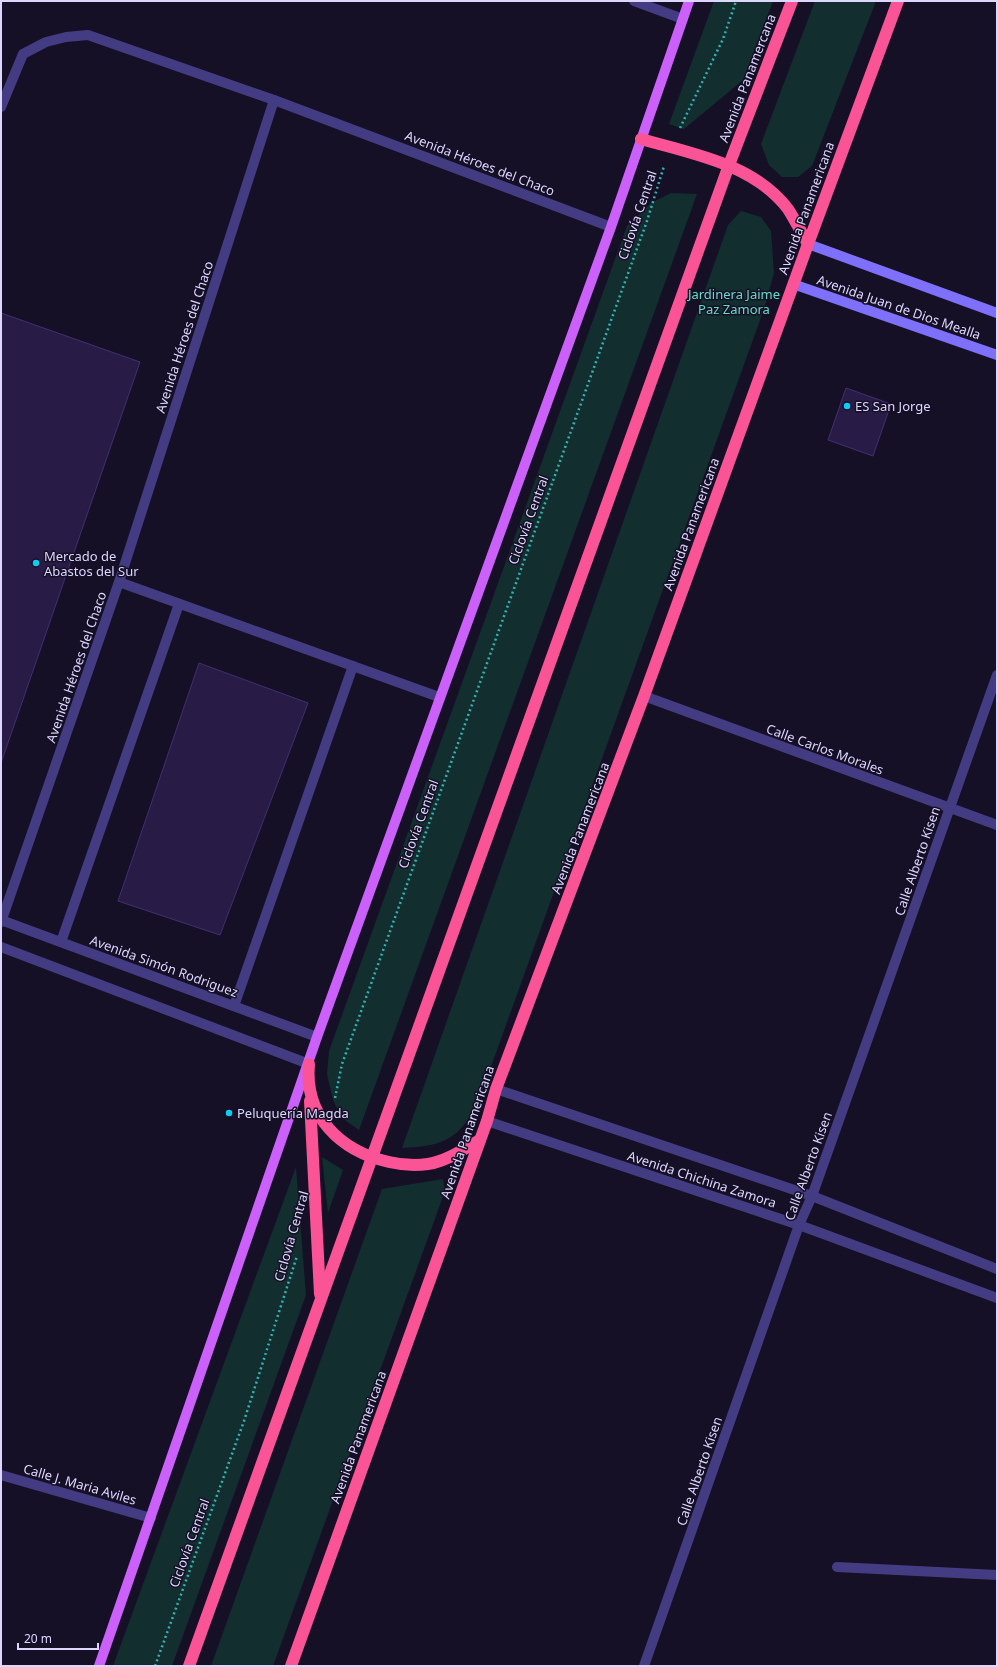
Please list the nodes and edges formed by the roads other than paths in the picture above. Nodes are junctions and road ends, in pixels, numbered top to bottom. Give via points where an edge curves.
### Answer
1 (634, 1) edge
2 (689, 1) edge
3 (792, 1) edge
4 (898, 1) edge
5 (683, 19) junction
6 (274, 100) junction
7 (1, 107) edge
8 (641, 139) junction
9 (728, 165) junction
10 (611, 227) junction
11 (808, 244) junction
12 (793, 284) junction
13 (997, 313) edge
14 (997, 355) edge
15 (119, 582) junction
16 (179, 604) junction
17 (353, 666) junction
18 (997, 675) edge
19 (644, 696) junction
20 (440, 697) junction
21 (949, 808) junction
22 (997, 825) edge
23 (1, 920) edge
24 (61, 942) junction
25 (1, 947) edge
26 (234, 1006) junction
27 (317, 1037) junction
28 (309, 1064) junction
29 (496, 1089) junction
30 (310, 1092) junction
31 (487, 1121) junction
32 (480, 1140) junction
33 (372, 1158) junction
34 (812, 1196) junction
35 (800, 1225) junction
36 (997, 1269) edge
37 (997, 1298) edge
38 (320, 1300) junction
39 (1, 1475) edge
40 (151, 1518) junction
41 (837, 1567) dead end
42 (997, 1575) edge
43 (99, 1666) edge
44 (190, 1666) edge
45 (291, 1666) edge
46 (644, 1666) edge

1 - 5 street
2 - 5 main road
3 - 9 highway, Avenida Panamercana
4 - 11 highway, Avenida Panamericana
5 - 8 main road
6 - 7 street via 88,35 52,40 24,54
6 - 10 street, Avenida Héroes del Chaco
6 - 15 street, Avenida Héroes del Chaco
8 - 9 highway
8 - 10 main road
9 - 11 highway via 761,182 788,209
9 - 33 highway
10 - 20 main road
11 - 12 highway, Avenida Panamericana
11 - 13 main road, Avenida Juan de Dios Mealla
12 - 14 main road, Avenida Juan de Dios Mealla
12 - 19 highway, Avenida Panamericana
15 - 16 street
15 - 23 street, Avenida Héroes del Chaco
16 - 17 street
16 - 24 street
17 - 20 street
17 - 26 street
18 - 21 street, Calle Alberto Kisen
19 - 21 street, Calle Carlos Morales
19 - 29 highway, Avenida Panamericana
20 - 27 main road
21 - 22 street, Calle Carlos Morales
21 - 34 street, Calle Alberto Kisen
23 - 24 street, Avenida Simón Rodriguez
24 - 26 street, Avenida Simón Rodriguez
25 - 28 street
26 - 27 street, Avenida Simón Rodriguez
27 - 28 main road
28 - 30 highway
28 - 40 main road
29 - 31 highway, Avenida Panamericana
29 - 34 street, Avenida Chichina Zamora
30 - 33 highway via 329,1129 343,1144
30 - 38 highway
31 - 32 highway, Avenida Panamericana
31 - 35 street, Avenida Chichina Zamora
32 - 33 highway via 449,1158 429,1164 406,1166
32 - 45 highway, Avenida Panamericana
33 - 38 highway
34 - 35 street, Calle Alberto Kisen
34 - 36 street, Avenida Chichina Zamora
35 - 37 street, Avenida Chichina Zamora
35 - 46 street, Calle Alberto Kisen
38 - 44 highway
39 - 40 street, Calle J. Maria Aviles
40 - 43 main road
41 - 42 street

